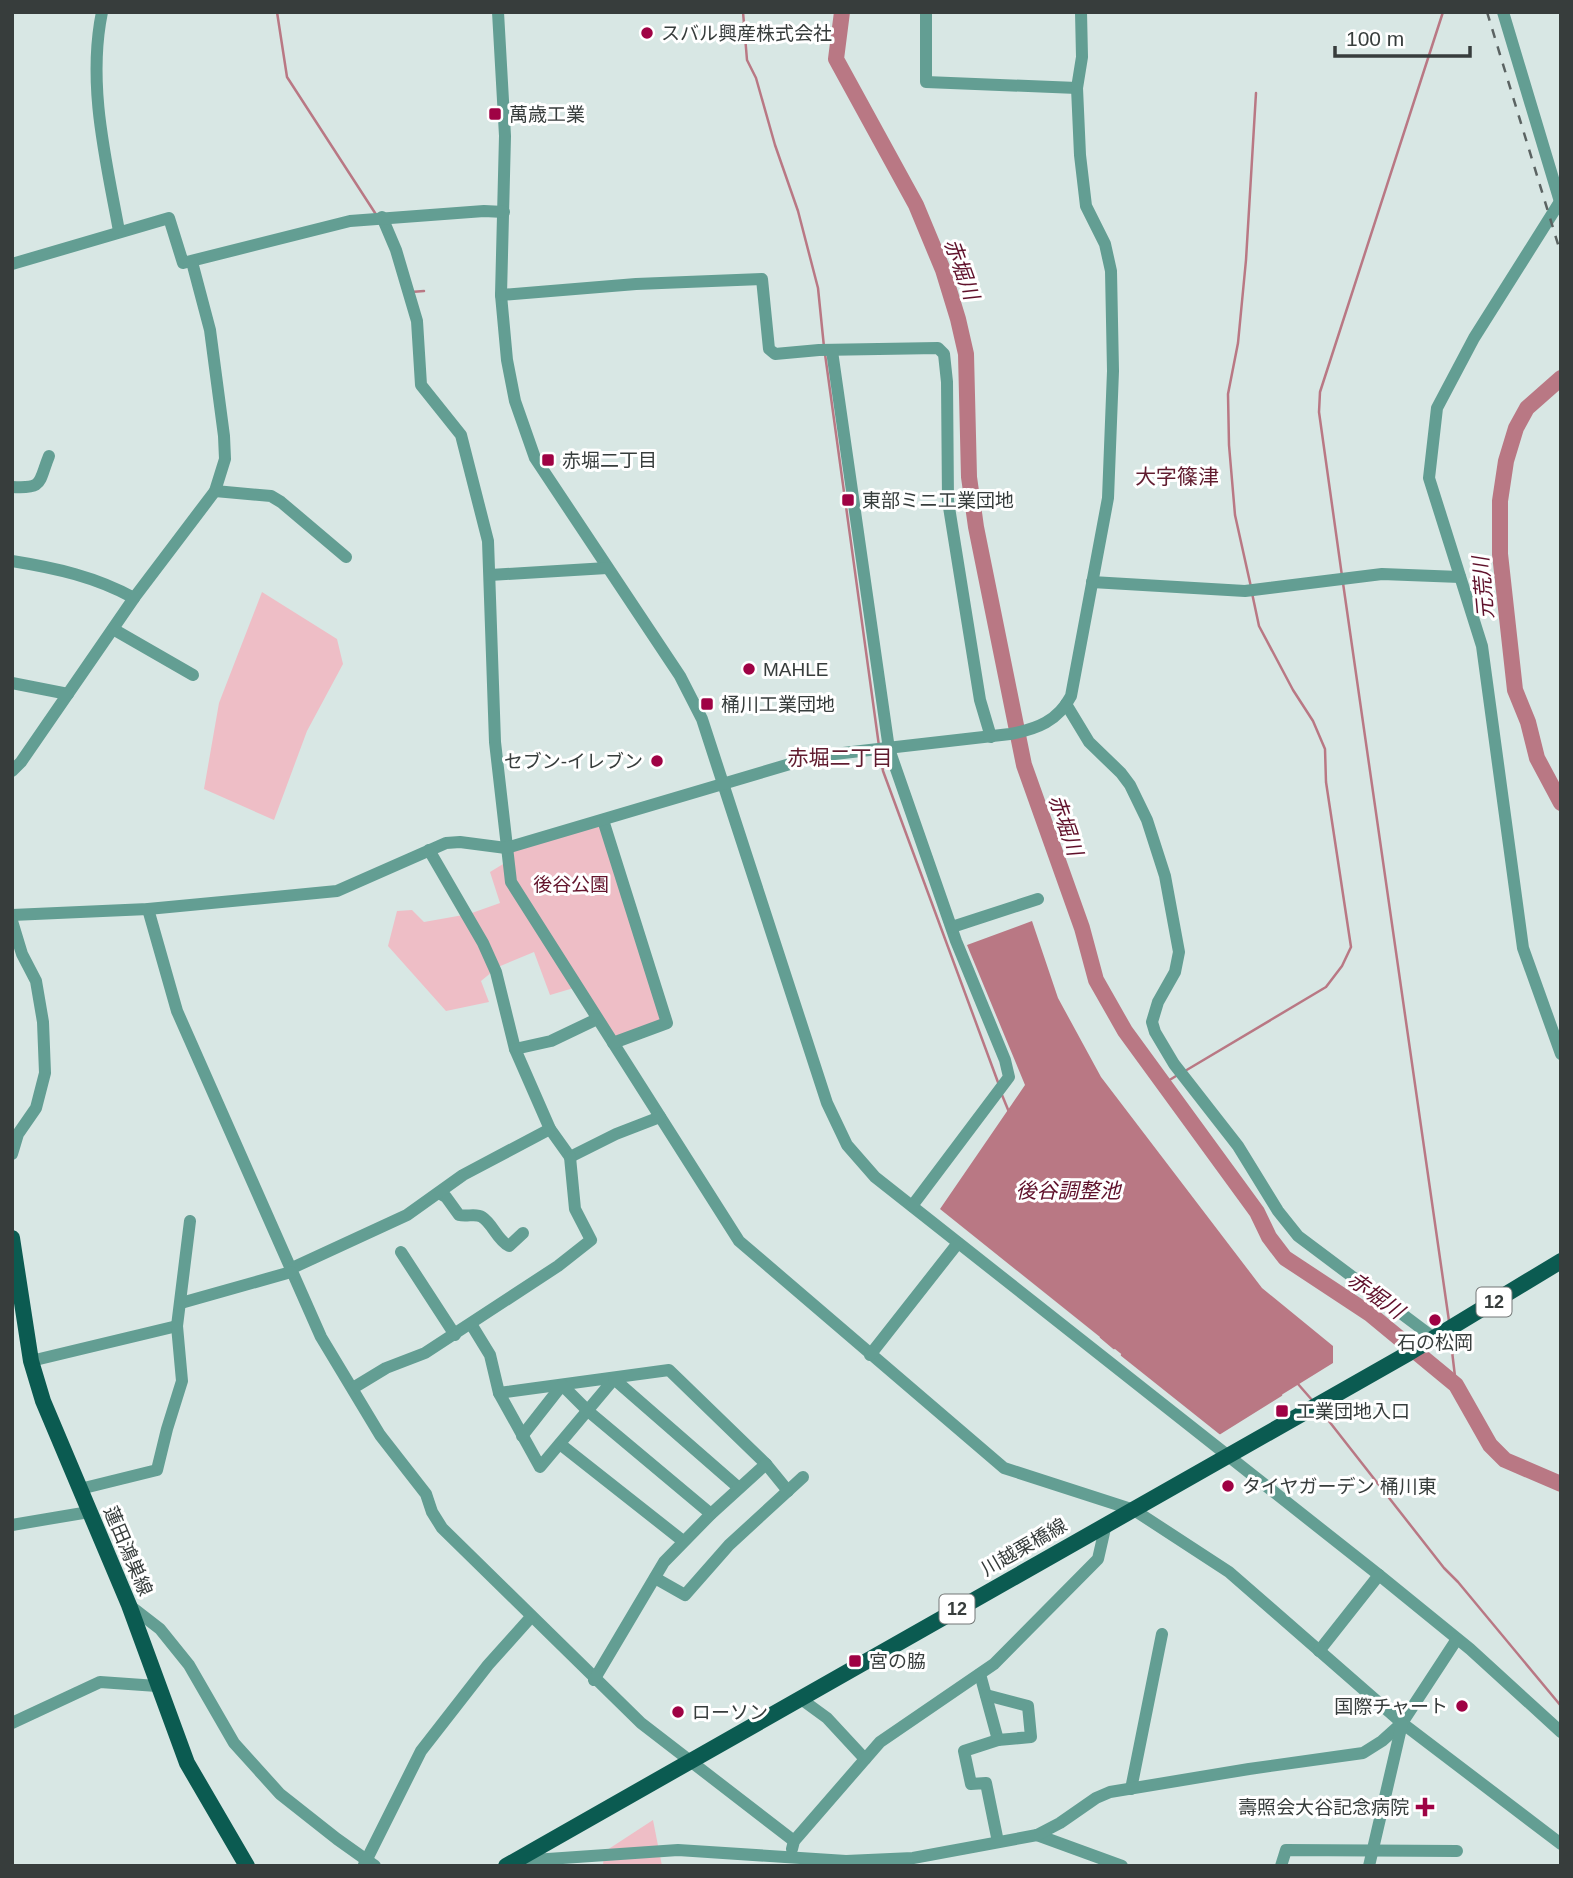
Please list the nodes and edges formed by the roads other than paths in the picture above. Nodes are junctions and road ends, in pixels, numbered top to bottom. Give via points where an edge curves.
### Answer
1 (102, 12) edge
2 (498, 12) edge
3 (926, 12) edge
4 (1081, 12) edge
5 (1503, 12) edge
6 (1077, 88) junction
7 (1560, 202) edge
8 (504, 212) junction
9 (382, 217) junction
10 (119, 231) junction
11 (192, 262) junction
12 (12, 264) edge
13 (501, 295) junction
14 (832, 351) junction
15 (49, 456) dead end
16 (12, 487) edge
17 (215, 491) junction
18 (346, 557) dead end
19 (12, 561) edge
20 (607, 568) junction
21 (490, 575) junction
22 (1460, 577) junction
23 (1092, 582) junction
24 (134, 598) junction
25 (113, 629) junction
26 (193, 675) dead end
27 (12, 683) edge
28 (68, 694) junction
29 (1066, 704) junction
30 (991, 737) junction
31 (889, 749) junction
32 (12, 771) edge
33 (725, 785) junction
34 (603, 820) junction
35 (506, 848) junction
36 (429, 850) junction
37 (1038, 899) dead end
38 (148, 909) junction
39 (12, 915) edge
40 (12, 921) edge
41 (952, 927) junction
42 (597, 1019) junction
43 (613, 1043) junction
44 (514, 1049) junction
45 (1561, 1054) edge
46 (660, 1117) junction
47 (550, 1129) junction
48 (12, 1154) edge
49 (570, 1157) junction
50 (439, 1193) junction
51 (912, 1206) junction
52 (190, 1221) dead end
53 (523, 1233) dead end
54 (12, 1238) edge
55 (958, 1243) junction
56 (401, 1252) dead end
57 (1561, 1261) edge
58 (291, 1271) junction
59 (181, 1303) junction
60 (17, 1307) edge
61 (471, 1324) junction
62 (177, 1326) junction
63 (454, 1335) junction
64 (1431, 1340) junction
65 (870, 1355) junction
66 (31, 1361) junction
67 (614, 1379) junction
68 (562, 1385) junction
69 (353, 1388) junction
70 (499, 1393) junction
71 (588, 1411) junction
72 (522, 1436) junction
73 (561, 1444) junction
74 (1227, 1456) junction
75 (766, 1464) junction
76 (803, 1477) dead end
77 (739, 1488) junction
78 (80, 1489) junction
79 (788, 1491) junction
80 (1133, 1510) junction
81 (89, 1512) junction
82 (711, 1514) junction
83 (1107, 1524) junction
84 (12, 1525) edge
85 (684, 1541) junction
86 (1379, 1576) junction
87 (655, 1578) junction
88 (129, 1605) junction
89 (530, 1617) junction
90 (1162, 1634) dead end
91 (1457, 1639) junction
92 (1319, 1651) junction
93 (980, 1674) junction
94 (594, 1680) junction
95 (157, 1686) junction
96 (986, 1695) junction
97 (801, 1699) junction
98 (12, 1723) edge
99 (1402, 1723) junction
100 (1561, 1732) edge
101 (998, 1740) junction
102 (865, 1759) junction
103 (693, 1761) junction
104 (1131, 1789) junction
105 (1037, 1835) junction
106 (794, 1841) junction
107 (998, 1842) junction
108 (1561, 1844) edge
109 (1457, 1851) dead end
110 (1373, 1852) junction
111 (782, 1860) edge
112 (913, 1862) edge
113 (510, 1863) edge
114 (368, 1864) edge
115 (247, 1866) edge
116 (1122, 1866) edge
117 (1281, 1866) edge
118 (1369, 1866) edge

1 - 10 street via 96,41 97,83
2 - 8 street
3 - 6 street via 926,82
4 - 6 street
5 - 7 street
6 - 23 street via 1086,206 1105,244 1112,283 1108,498
7 - 22 street via 1474,338 1437,408 1429,478
8 - 9 street
8 - 13 street
9 - 11 street
9 - 21 street via 417,321 421,385 461,435 488,541
10 - 11 street via 169,218 183,263
10 - 12 street
11 - 17 street via 210,330 224,436 225,459
13 - 14 street via 762,279 769,349 775,354
13 - 20 street via 515,401 535,458
14 - 30 street via 938,348 944,354 947,501 980,700
14 - 31 street
15 - 16 street via 37,485
17 - 18 street via 271,496
17 - 24 street
19 - 24 street via 106,583
20 - 21 street
20 - 33 street via 694,701
21 - 35 street via 495,742
22 - 23 street via 1382,575 1245,592
22 - 45 street via 1482,646 1523,948
23 - 29 street
24 - 25 street
25 - 26 street
25 - 28 street
27 - 28 street
28 - 32 street
29 - 30 street via 1054,719 1034,730
29 - 64 street via 1089,742 1130,785 1165,876 1179,952 1152,1022 1155,1032 1298,1236
30 - 31 street
31 - 33 street via 817,757
31 - 41 street
33 - 34 street
33 - 51 street via 837,1127 858,1160
34 - 35 street
34 - 43 street via 667,1023
35 - 36 street via 460,842
35 - 42 street via 511,882
36 - 38 street via 337,891
36 - 44 street via 496,972
37 - 41 street
38 - 39 street
38 - 58 street via 177,1012
40 - 48 street via 36,981 45,1073 36,1108 18,1134
41 - 51 street via 1009,1077
42 - 43 street
42 - 44 street via 551,1041
43 - 46 street
44 - 47 street
46 - 49 street
46 - 65 street via 739,1241
47 - 49 street
47 - 50 street via 463,1175
49 - 61 street via 575,1209 591,1240
50 - 53 street via 459,1215 483,1218 504,1244 514,1244
50 - 58 street via 407,1215
51 - 55 street
52 - 59 street
54 - 60 main road, 蓮田鴻巣線
55 - 65 street
55 - 74 street
56 - 63 street
57 - 64 main road, 川越栗橋線 / 12
58 - 59 street
58 - 69 street via 321,1337
59 - 62 street
60 - 66 main road, 蓮田鴻巣線
61 - 63 street
61 - 70 street via 490,1355
62 - 66 street
62 - 78 street via 182,1381 157,1471
63 - 69 street
64 - 74 main road, 川越栗橋線 / 12
65 - 80 street via 1004,1468
66 - 78 main road, 蓮田鴻巣線
67 - 68 street
67 - 71 street
67 - 75 street via 669,1370
67 - 77 street
68 - 70 street
68 - 71 street
68 - 72 street
69 - 89 street via 380,1435 426,1494 442,1528
70 - 72 street
71 - 73 street
71 - 82 street
72 - 73 street via 540,1467
73 - 85 street
74 - 80 main road, 川越栗橋線 / 12
74 - 86 street
75 - 77 street
75 - 79 street
76 - 79 street
77 - 82 street
78 - 81 main road, 蓮田鴻巣線
79 - 87 street via 729,1545 685,1595
80 - 83 main road, 川越栗橋線 / 12
80 - 92 street via 1229,1572
81 - 84 street
81 - 88 main road, 蓮田鴻巣線
82 - 85 street
83 - 93 street via 1098,1559
83 - 97 main road, 川越栗橋線 / 12
85 - 87 street
86 - 91 street
86 - 92 street
87 - 94 street
88 - 95 main road, 蓮田鴻巣線
88 - 114 street via 160,1629 189,1665 234,1743 280,1794
89 - 94 street
89 - 114 street via 421,1751
90 - 104 street
91 - 99 street
91 - 100 street
92 - 99 street
93 - 96 street
93 - 102 street via 880,1742
94 - 103 street via 641,1723
95 - 98 street via 100,1682
95 - 115 main road, 蓮田鴻巣線 via 187,1763
96 - 101 street
96 - 101 street via 1028,1706 1031,1737
97 - 102 street via 827,1718
97 - 103 main road, 川越栗橋線 / 12
99 - 104 street via 1363,1753
99 - 108 street
99 - 110 street
101 - 107 street via 964,1751 971,1784 986,1783
102 - 106 street
103 - 106 street
103 - 113 main road, 川越栗橋線 / 12
104 - 105 street via 1096,1798
105 - 107 street
105 - 116 street
106 - 111 street
107 - 112 street
109 - 110 street
110 - 117 street via 1286,1850
110 - 118 street
111 - 112 street
111 - 113 street via 678,1850

